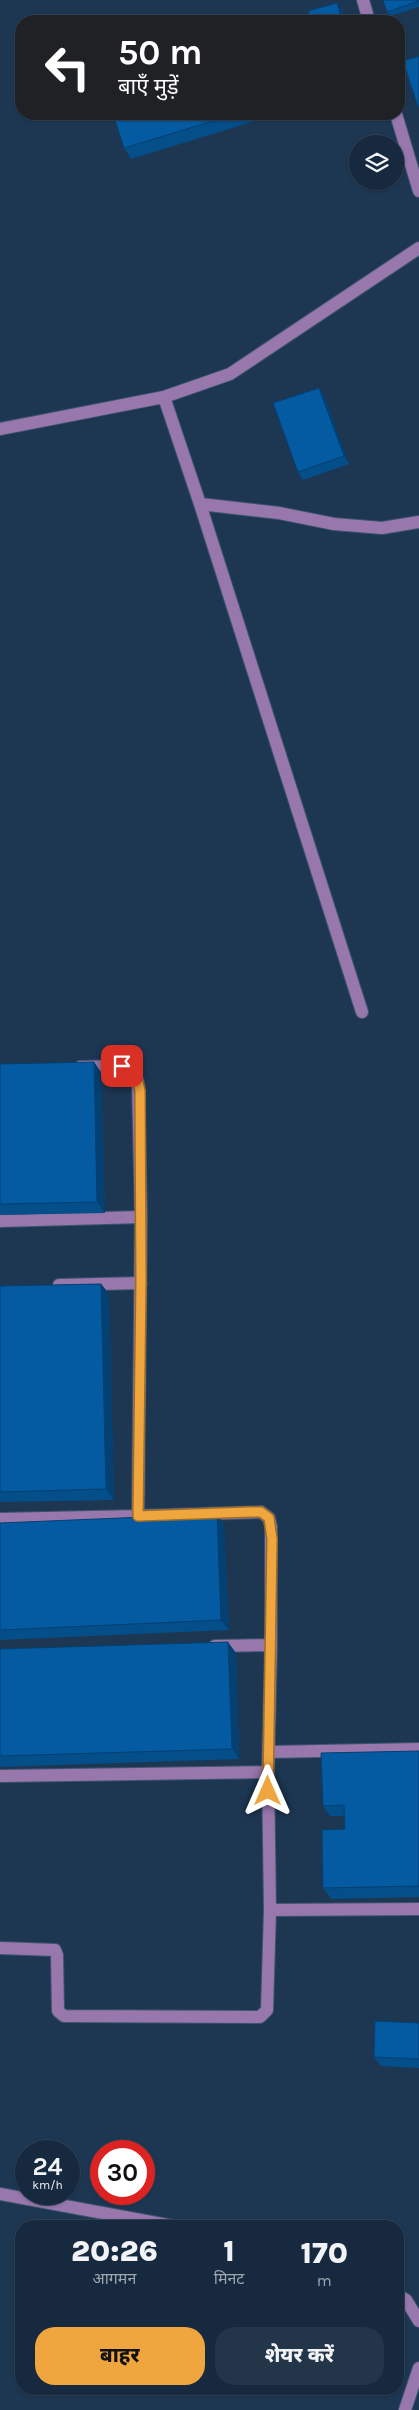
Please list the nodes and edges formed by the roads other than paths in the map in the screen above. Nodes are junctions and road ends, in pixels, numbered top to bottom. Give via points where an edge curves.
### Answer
1 (363, 0) edge
2 (367, 15) edge
3 (398, 120) edge
4 (419, 191) edge
5 (419, 248) edge
6 (164, 397) junction
7 (0, 429) edge
8 (200, 504) junction
9 (419, 522) edge
10 (362, 1012) dead end
11 (66, 1067) edge
12 (141, 1217) junction
13 (0, 1221) edge
14 (141, 1282) junction
15 (47, 1285) edge
16 (138, 1516) junction
17 (0, 1518) edge
18 (271, 1645) junction
19 (204, 1646) edge
20 (419, 1749) edge
21 (269, 1752) junction
22 (268, 1772) junction
23 (0, 1776) edge
24 (419, 1909) edge
25 (270, 1910) junction
26 (0, 1948) edge
27 (0, 2194) edge
28 (141, 2220) edge
29 (404, 2299) edge
30 (419, 2321) edge
31 (419, 2368) edge
32 (405, 2410) edge

1 - 2 street
3 - 4 street
5 - 6 street via 230,374
6 - 7 street
6 - 8 street
8 - 9 street via 382,528
8 - 10 street
11 - 12 street via 122,1066 133,1071 138,1082
12 - 13 street
12 - 14 street
14 - 15 street
14 - 16 street
16 - 17 street
16 - 18 street via 261,1512 269,1518 272,1539
18 - 19 street
18 - 21 street
20 - 21 street
21 - 22 street
22 - 23 street
22 - 25 street
24 - 25 street
25 - 26 street via 267,2010 260,2017 64,2016 58,2010 55,1950
27 - 28 street
29 - 30 street
31 - 32 street

